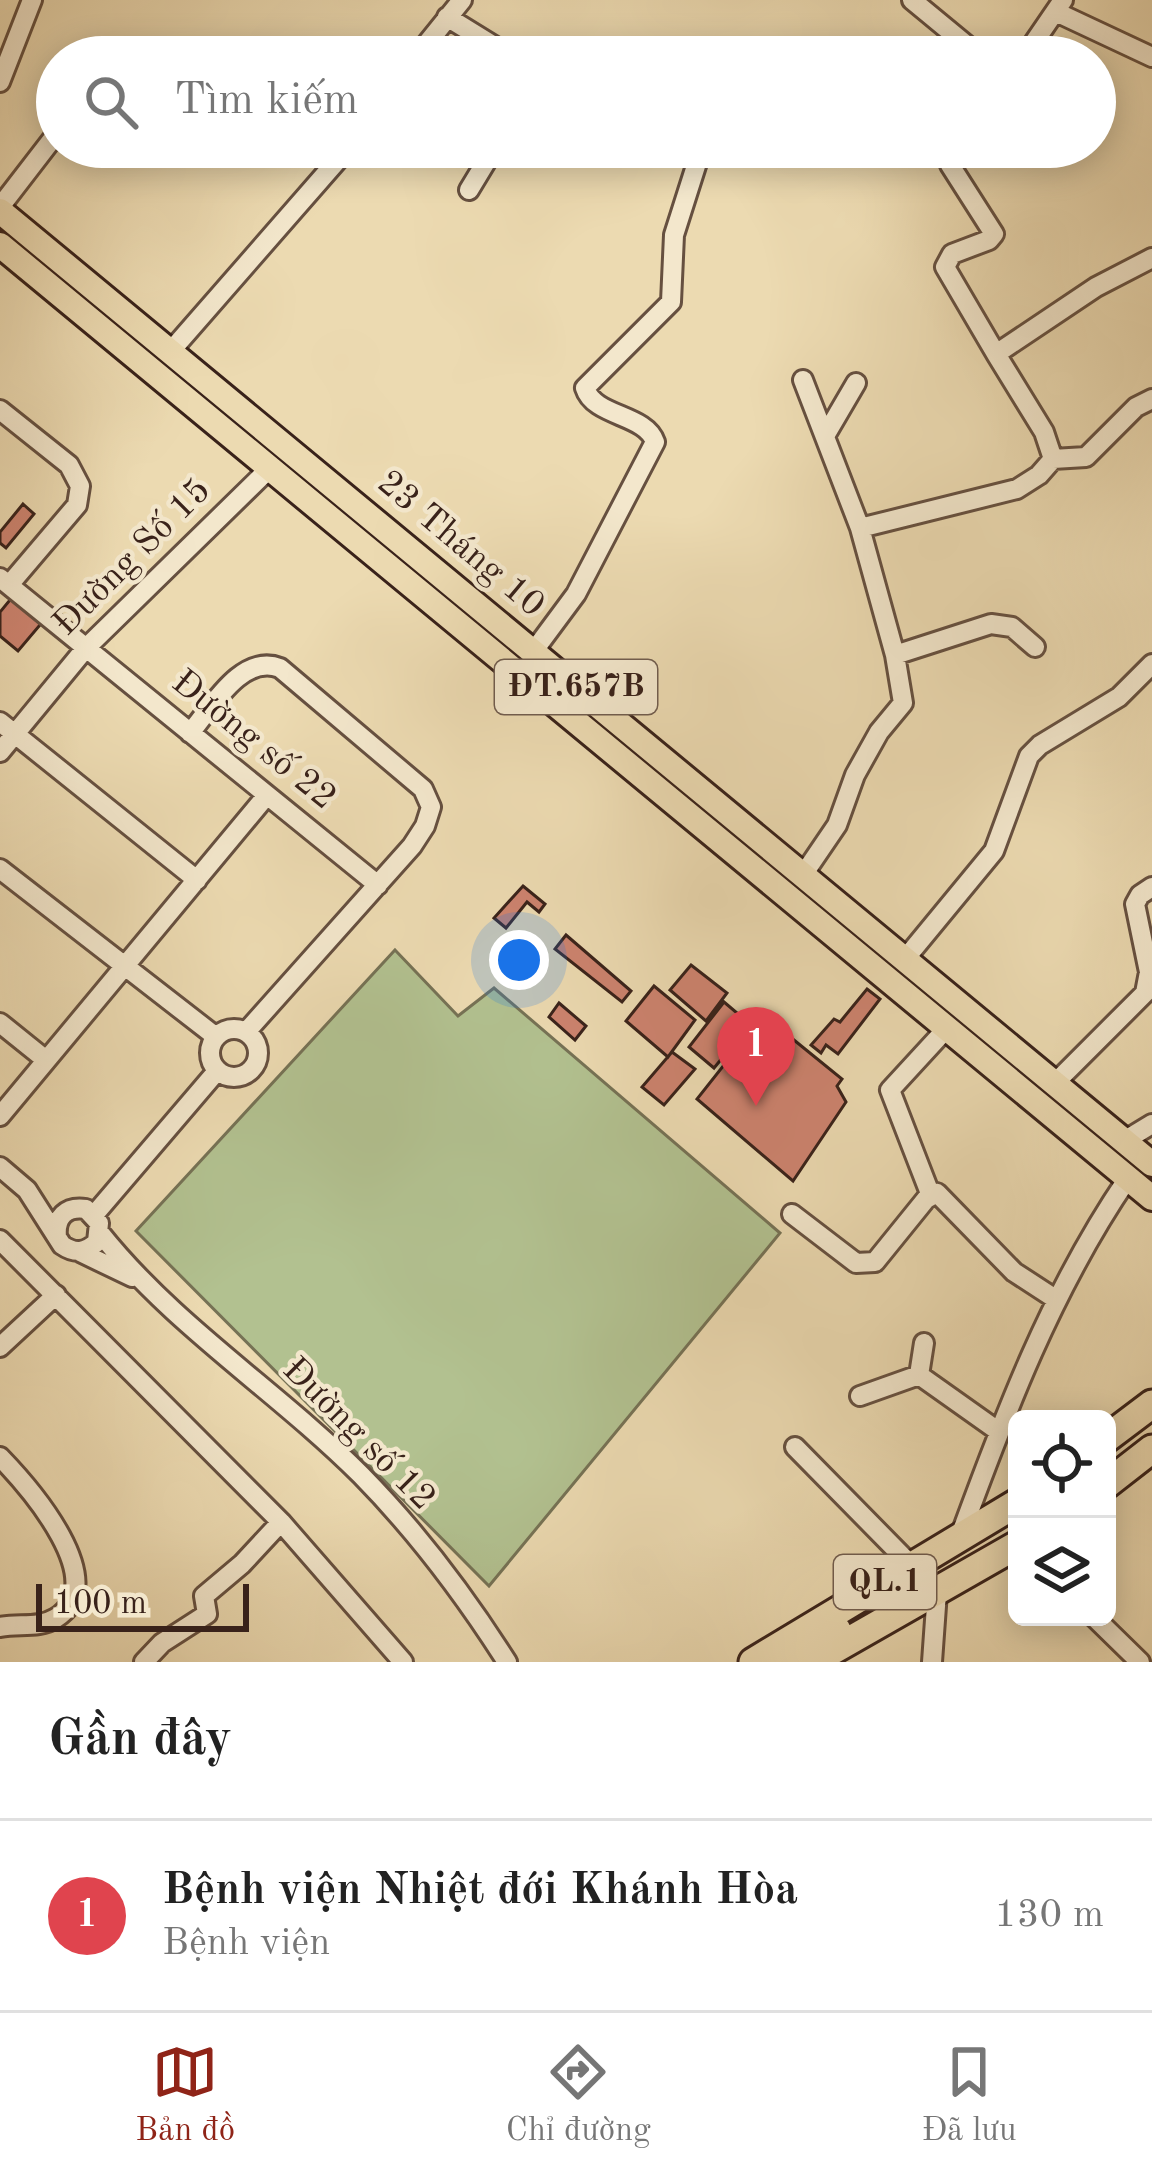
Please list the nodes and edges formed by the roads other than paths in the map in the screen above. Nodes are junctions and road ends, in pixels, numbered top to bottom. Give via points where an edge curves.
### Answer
1 (32, 0) edge
2 (462, 0) edge
3 (912, 0) edge
4 (1060, 6) edge
5 (447, 17) junction
6 (432, 36) edge
7 (478, 36) edge
8 (956, 36) edge
9 (1039, 36) edge
10 (1114, 36) edge
11 (1116, 37) edge
12 (1152, 57) edge
13 (0, 82) edge
14 (36, 161) edge
15 (331, 168) edge
16 (482, 168) edge
17 (695, 168) edge
18 (952, 168) edge
19 (469, 190) dead end
20 (0, 209) edge
21 (0, 245) edge
22 (1152, 258) edge
23 (996, 354) junction
24 (162, 362) junction
25 (803, 380) dead end
26 (856, 383) dead end
27 (1152, 399) edge
28 (0, 410) edge
29 (825, 436) junction
30 (1053, 459) junction
31 (270, 468) junction
32 (860, 528) junction
33 (4, 582) edge
34 (1035, 647) dead end
35 (85, 649) junction
36 (533, 652) junction
37 (895, 655) junction
38 (1152, 664) edge
39 (7, 728) edge
40 (190, 733) junction
41 (0, 752) edge
42 (267, 795) junction
43 (0, 869) edge
44 (803, 875) junction
45 (197, 880) junction
46 (378, 885) junction
47 (1152, 887) edge
48 (905, 959) junction
49 (0, 1023) edge
50 (946, 1028) junction
51 (246, 1032) junction
52 (215, 1036) junction
53 (46, 1060) junction
54 (217, 1071) junction
55 (1055, 1083) junction
56 (0, 1116) edge
57 (1152, 1124) edge
58 (1124, 1141) junction
59 (1152, 1164) edge
60 (0, 1167) edge
61 (1128, 1178) junction
62 (27, 1190) junction
63 (931, 1196) junction
64 (1152, 1198) edge
65 (792, 1214) dead end
66 (90, 1218) junction
67 (57, 1237) junction
68 (0, 1240) edge
69 (80, 1252) junction
70 (137, 1279) junction
71 (56, 1295) junction
72 (1057, 1300) junction
73 (924, 1343) dead end
74 (0, 1347) edge
75 (919, 1375) junction
76 (860, 1396) dead end
77 (1152, 1404) edge
78 (1152, 1427) edge
79 (998, 1431) junction
80 (1116, 1431) edge
81 (795, 1447) dead end
82 (1152, 1450) edge
83 (1116, 1455) edge
84 (0, 1457) edge
85 (1116, 1477) edge
86 (1008, 1509) edge
87 (281, 1522) junction
88 (1008, 1530) edge
89 (959, 1539) junction
90 (1008, 1550) edge
91 (912, 1565) junction
92 (937, 1592) junction
93 (1103, 1626) edge
94 (0, 1627) edge
95 (816, 1651) edge
96 (144, 1662) edge
97 (403, 1662) edge
98 (508, 1662) edge
99 (752, 1662) edge
100 (766, 1662) edge
101 (791, 1662) edge
102 (932, 1662) edge
103 (1140, 1662) edge

1 - 13 street
2 - 5 street
3 - 8 street
4 - 9 street
4 - 10 street
5 - 6 street
5 - 7 street
11 - 12 street
14 - 20 street
15 - 24 street
16 - 19 street
17 - 36 street via 674,235 671,302 585,388 655,442 576,594
18 - 23 street via 994,233 952,254 945,267
20 - 24 main road, 23 Tháng 10 / ĐT.657B
21 - 24 main road, 23 Tháng 10 / ĐT.657B
22 - 23 street
23 - 30 street
24 - 31 main road, 23 Tháng 10 / ĐT.657B
24 - 36 main road, 23 Tháng 10 / ĐT.657B
25 - 29 street
26 - 29 street
27 - 30 street via 1086,457
28 - 33 street via 69,465 80,486 77,505
29 - 32 street
30 - 32 street via 1018,489
31 - 35 street, Đường Số 15
31 - 50 main road, 23 Tháng 10 / ĐT.657B
32 - 37 street
33 - 35 street
34 - 37 street via 1012,627 991,624
35 - 39 street, Đường Số 15
35 - 40 street, Đường số 22
36 - 44 main road, 23 Tháng 10 / ĐT.657B
37 - 44 street via 902,703
38 - 48 street via 1119,697 1028,756 994,851
39 - 41 street, Đường Số 15
39 - 45 street
40 - 42 street, Đường số 22
40 - 46 street via 254,664 280,668 423,789 431,807 425,826
42 - 45 street
42 - 46 street, Đường số 22
43 - 52 street
44 - 48 main road, 23 Tháng 10 / ĐT.657B
45 - 53 street
46 - 51 street
47 - 55 street via 1135,904 1150,972 1145,993
48 - 55 main road, 23 Tháng 10 / ĐT.657B
49 - 53 street
50 - 61 main road, 23 Tháng 10 / ĐT.657B
50 - 63 street via 890,1090
51 - 52 street via 230,1028
51 - 54 street via 256,1045 253,1067 232,1077
52 - 54 street via 210,1058
53 - 56 street
54 - 66 street
55 - 58 main road, 23 Tháng 10 / ĐT.657B
57 - 58 street
58 - 59 main road, 23 Tháng 10 / ĐT.657B
60 - 62 street
61 - 64 main road, 23 Tháng 10 / ĐT.657B
61 - 72 street
62 - 66 street
62 - 67 street
63 - 65 street via 875,1262 856,1263
63 - 72 street via 937,1192 1014,1272
66 - 67 street via 60,1217
66 - 69 street via 90,1249
66 - 70 street, Đường số 12
67 - 69 street, Đường số 12
68 - 71 street
69 - 70 street, Đường số 12
70 - 98 street, Đường số 12 via 362,1476
71 - 74 street
71 - 87 street
72 - 79 street
73 - 75 street
75 - 76 street
75 - 79 street
77 - 80 highway
78 - 83 highway
79 - 89 street
81 - 91 street
82 - 85 highway
84 - 94 street via 45,1514 79,1583 52,1620
86 - 89 highway, QL.1
87 - 96 street via 204,1596 207,1614
87 - 97 street
88 - 95 highway, QL.1
89 - 91 highway, QL.1
90 - 92 highway, QL.1
91 - 99 highway, QL.1
92 - 95 highway, QL.1
92 - 102 street
93 - 103 street
95 - 100 highway, QL.1
95 - 101 highway, QL.1

